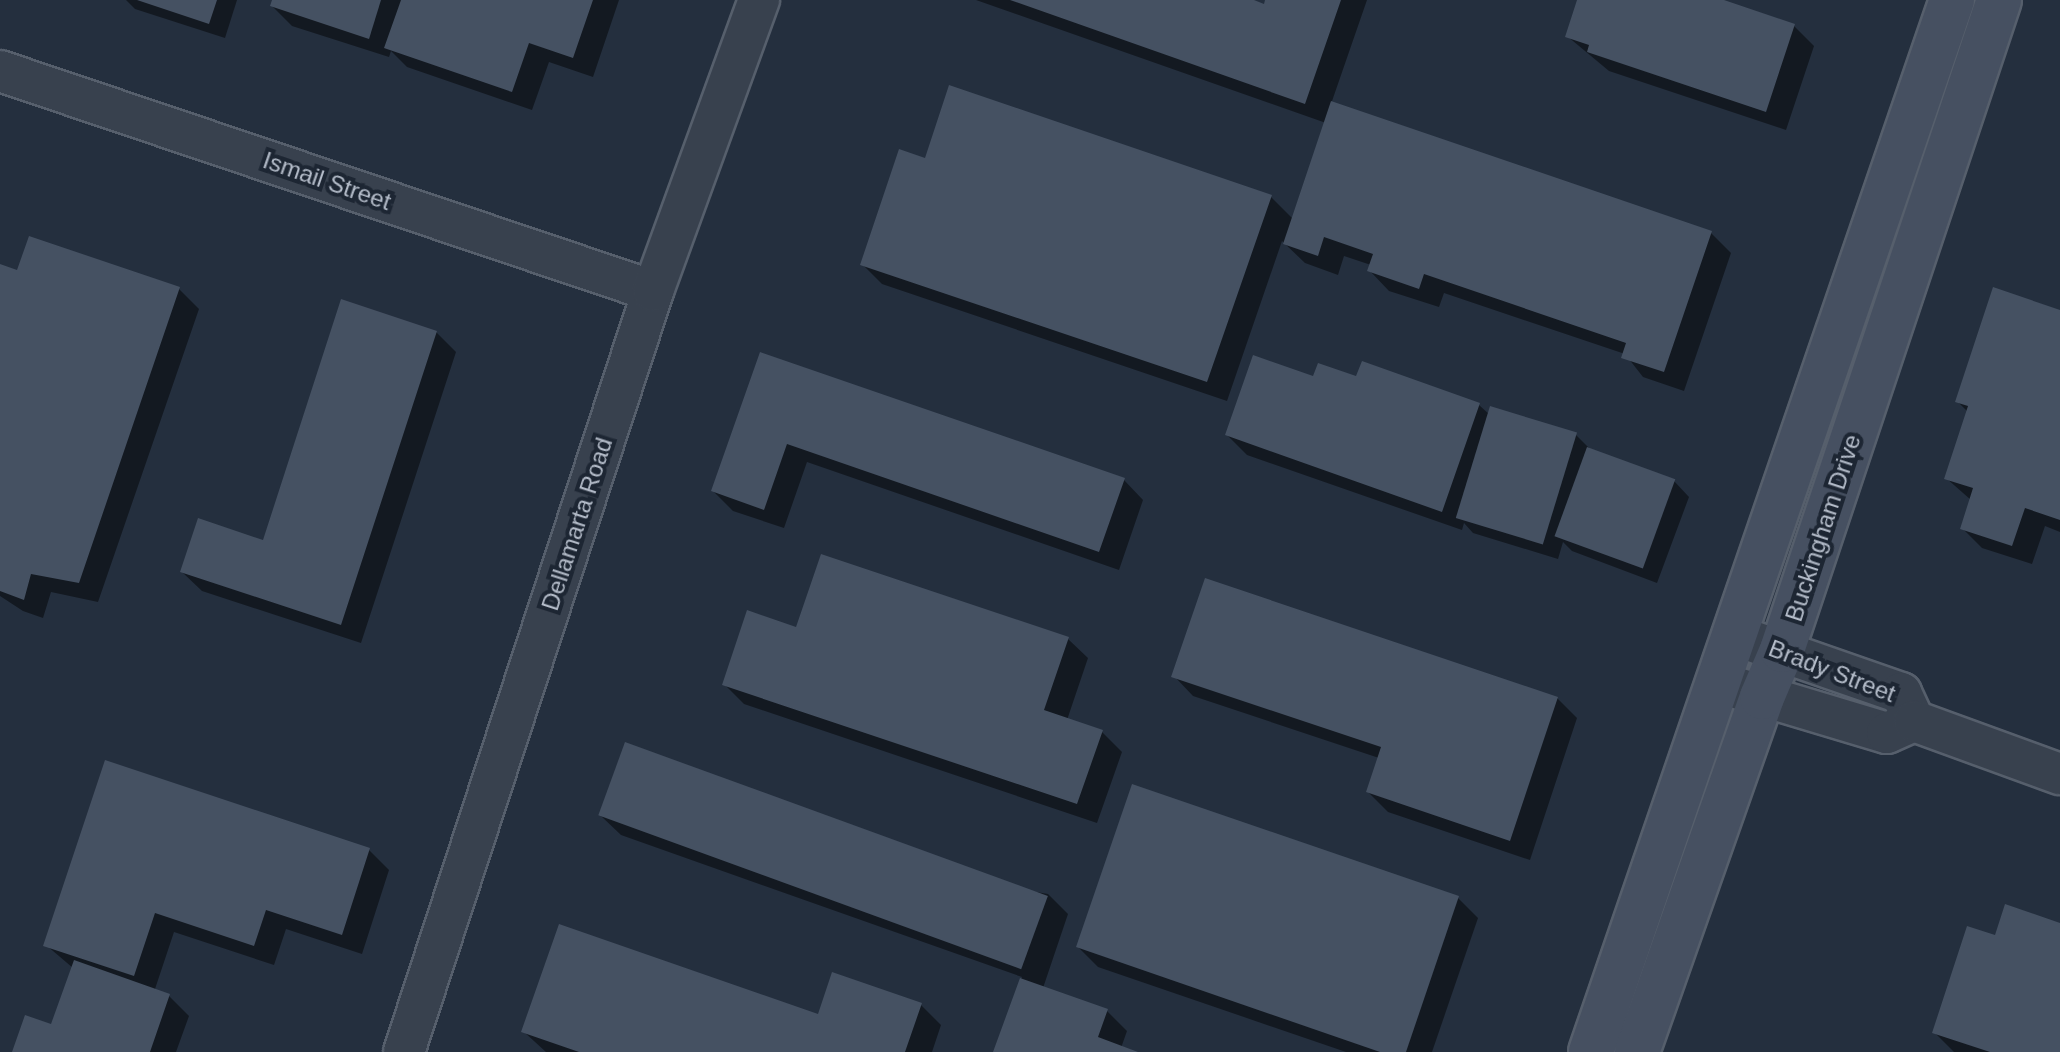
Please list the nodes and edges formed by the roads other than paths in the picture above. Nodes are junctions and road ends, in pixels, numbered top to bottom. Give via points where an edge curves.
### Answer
1 (759, 0) edge
2 (1952, 0) edge
3 (1999, 0) edge
4 (0, 71) edge
5 (653, 291) junction
6 (1737, 636) junction
7 (1782, 650) junction
8 (1720, 683) junction
9 (1762, 697) junction
10 (1914, 721) junction
11 (2060, 774) edge
12 (404, 1052) edge
13 (1591, 1052) edge
14 (1637, 1052) edge

1 - 5 street, Dellamarta Road
2 - 6 street, Buckingham Drive
3 - 7 street, Buckingham Drive
4 - 5 street, Ismail Street
5 - 12 street, Dellamarta Road
6 - 7 street, Brady Street
6 - 8 street, Buckingham Drive
7 - 9 street, Buckingham Drive
7 - 10 street, Brady Street via 1901,693
8 - 9 street, Brady Street
8 - 13 street, Buckingham Drive
9 - 10 street, Brady Street via 1887,733
9 - 14 street, Buckingham Drive
10 - 11 street, Brady Street

